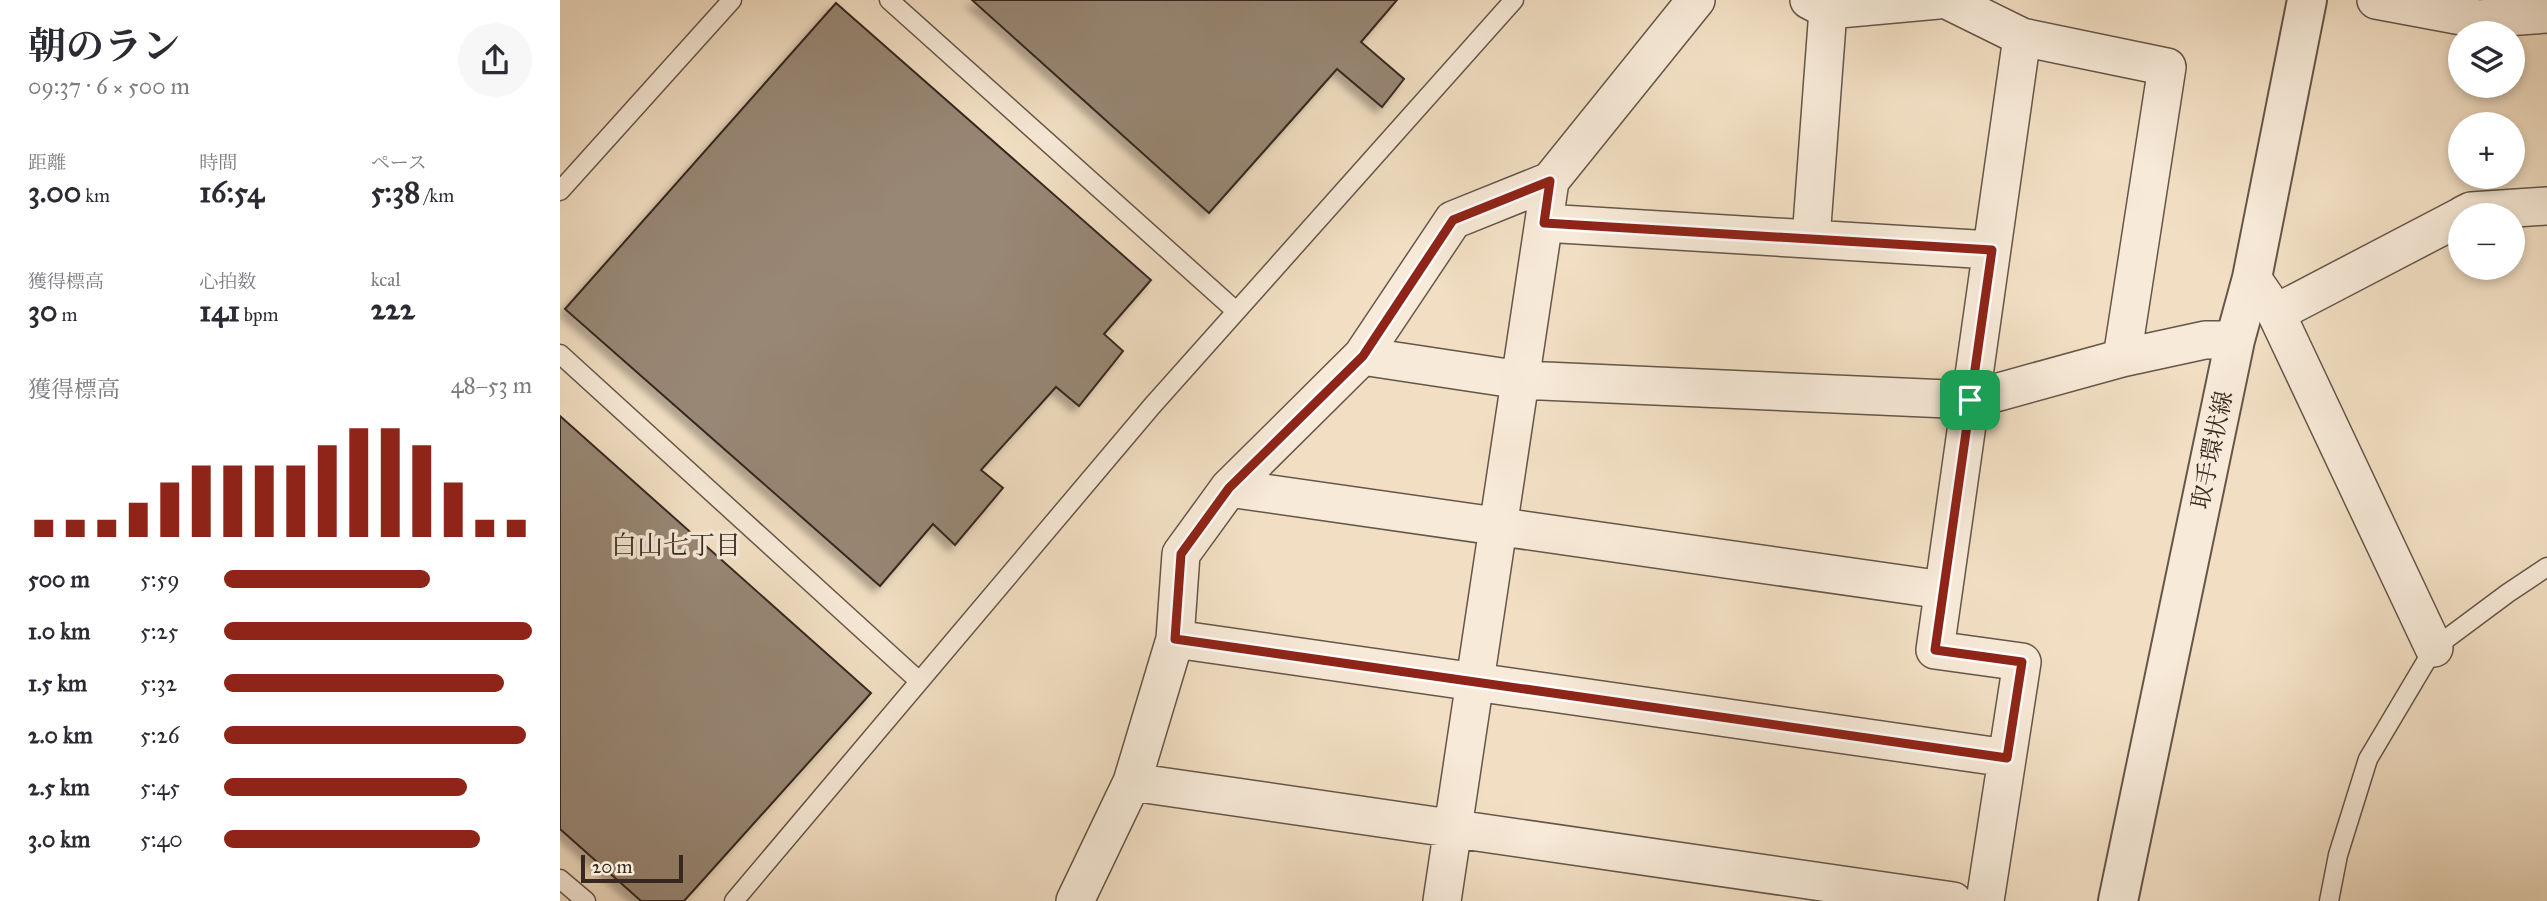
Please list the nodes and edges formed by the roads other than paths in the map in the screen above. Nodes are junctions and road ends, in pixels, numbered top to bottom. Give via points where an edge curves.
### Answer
1 (732, 0) edge
2 (889, 0) edge
3 (1514, 0) edge
4 (1696, 0) edge
5 (1938, 0) edge
6 (1947, 0) edge
7 (2307, 0) edge
8 (2376, 0) edge
9 (1819, 5) edge
10 (2480, 9) edge
11 (2547, 14) edge
12 (2022, 37) junction
13 (1550, 181) junction
14 (560, 191) edge
15 (2547, 206) edge
16 (2525, 207) edge
17 (1544, 223) junction
18 (2448, 223) edge
19 (1811, 239) junction
20 (1992, 250) junction
21 (2252, 278) junction
22 (1236, 311) junction
23 (2276, 313) junction
24 (2235, 340) junction
25 (560, 354) edge
26 (1363, 356) junction
27 (2122, 358) junction
28 (1521, 380) junction
29 (1970, 400) junction
30 (1229, 488) junction
31 (1498, 527) junction
32 (2547, 567) edge
33 (1943, 590) junction
34 (1175, 639) junction
35 (2434, 648) junction
36 (919, 681) junction
37 (1475, 682) junction
38 (2007, 758) junction
39 (1132, 782) junction
40 (1453, 828) junction
41 (560, 878) edge
42 (586, 901) edge
43 (734, 901) edge
44 (1075, 901) edge
45 (1442, 901) edge
46 (1953, 901) edge
47 (1985, 901) edge
48 (2118, 901) edge
49 (2329, 901) edge

1 - 14 lane
2 - 22 lane
3 - 22 lane
4 - 13 street
5 - 9 street
6 - 12 street
7 - 21 street, 取手環状線
8 - 10 street
9 - 19 street
10 - 11 street
12 - 20 street
12 - 27 street via 2167,67
13 - 17 street
13 - 26 street via 1453,220
15 - 16 street
17 - 19 street
17 - 28 street
18 - 23 street
19 - 20 street
20 - 29 street
21 - 23 street
21 - 24 street, 取手環状線
22 - 36 lane
23 - 35 street
24 - 27 street via 2205,340
24 - 48 street, 取手環状線
25 - 36 lane
26 - 28 street
26 - 30 street
27 - 29 street
28 - 29 street
28 - 31 street
29 - 33 street
30 - 31 street
30 - 34 street via 1181,554
31 - 33 street
31 - 37 street
32 - 35 lane
33 - 38 street via 1935,650 2022,662
34 - 37 street
34 - 39 street
35 - 49 lane via 2368,759 2338,855
36 - 43 lane
37 - 38 street
37 - 40 street
38 - 47 street
39 - 40 street
39 - 44 street
40 - 45 street
40 - 46 street
41 - 42 lane

